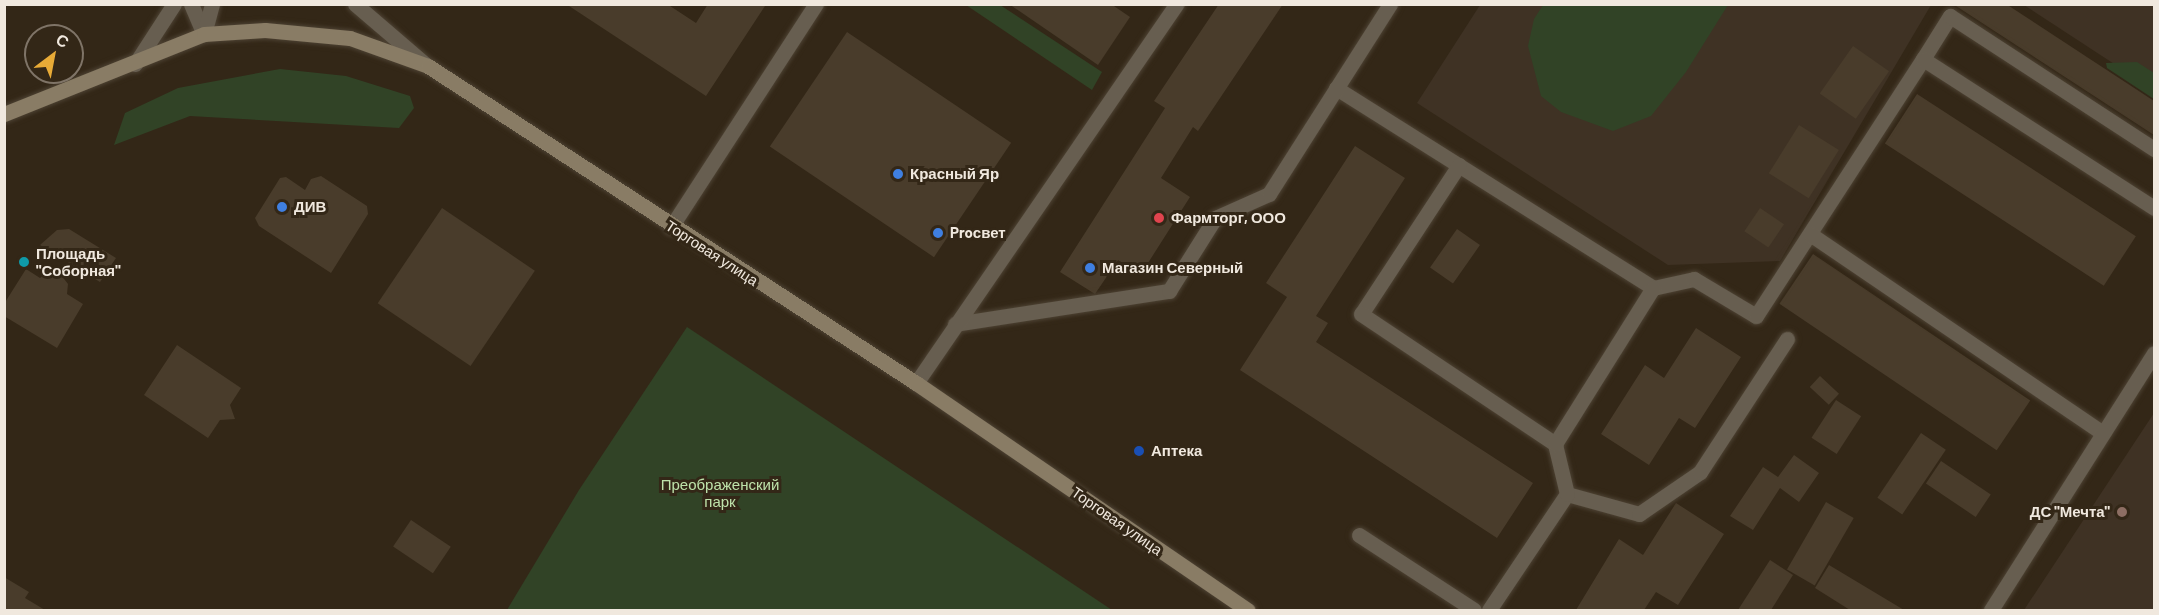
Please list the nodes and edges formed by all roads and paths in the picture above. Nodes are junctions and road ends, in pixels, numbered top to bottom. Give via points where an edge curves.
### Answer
1 (174, 4) edge
2 (191, 4) edge
3 (212, 4) edge
4 (356, 4) edge
5 (816, 4) edge
6 (1390, 4) edge
7 (1173, 5) edge
8 (204, 34) junction
9 (1923, 59) junction
10 (135, 64) junction
11 (428, 66) junction
12 (1336, 88) junction
13 (4, 114) edge
14 (2154, 149) edge
15 (1459, 165) junction
16 (2154, 208) edge
17 (671, 227) junction
18 (1810, 234) junction
19 (1653, 288) junction
20 (955, 324) junction
21 (1787, 339) dead end
22 (2154, 353) edge
23 (916, 383) junction
24 (2103, 433) junction
25 (1555, 444) junction
26 (1567, 494) junction
27 (1359, 535) dead end
28 (1248, 610) edge
29 (1474, 610) edge
30 (1489, 610) edge
31 (1991, 610) edge

1 - 10 street
2 - 8 street
3 - 8 street
4 - 11 street
5 - 17 street
6 - 12 street
7 - 20 street
8 - 10 street, Торговая улица
8 - 11 street, Торговая улица via 265,30 350,38
9 - 14 street via 1950,16
9 - 16 street
9 - 18 street
10 - 13 street, Торговая улица
11 - 17 street, Торговая улица
12 - 15 street
12 - 20 street via 1269,194 1215,218 1169,291
15 - 19 street
15 - 25 street via 1361,314
17 - 23 street, Торговая улица
18 - 19 street via 1756,316 1694,279
18 - 24 street
19 - 25 street
20 - 23 street
21 - 26 street via 1700,472 1639,514
22 - 24 street
23 - 28 street, Торговая улица
24 - 31 street
25 - 26 street
26 - 30 street
27 - 29 street

